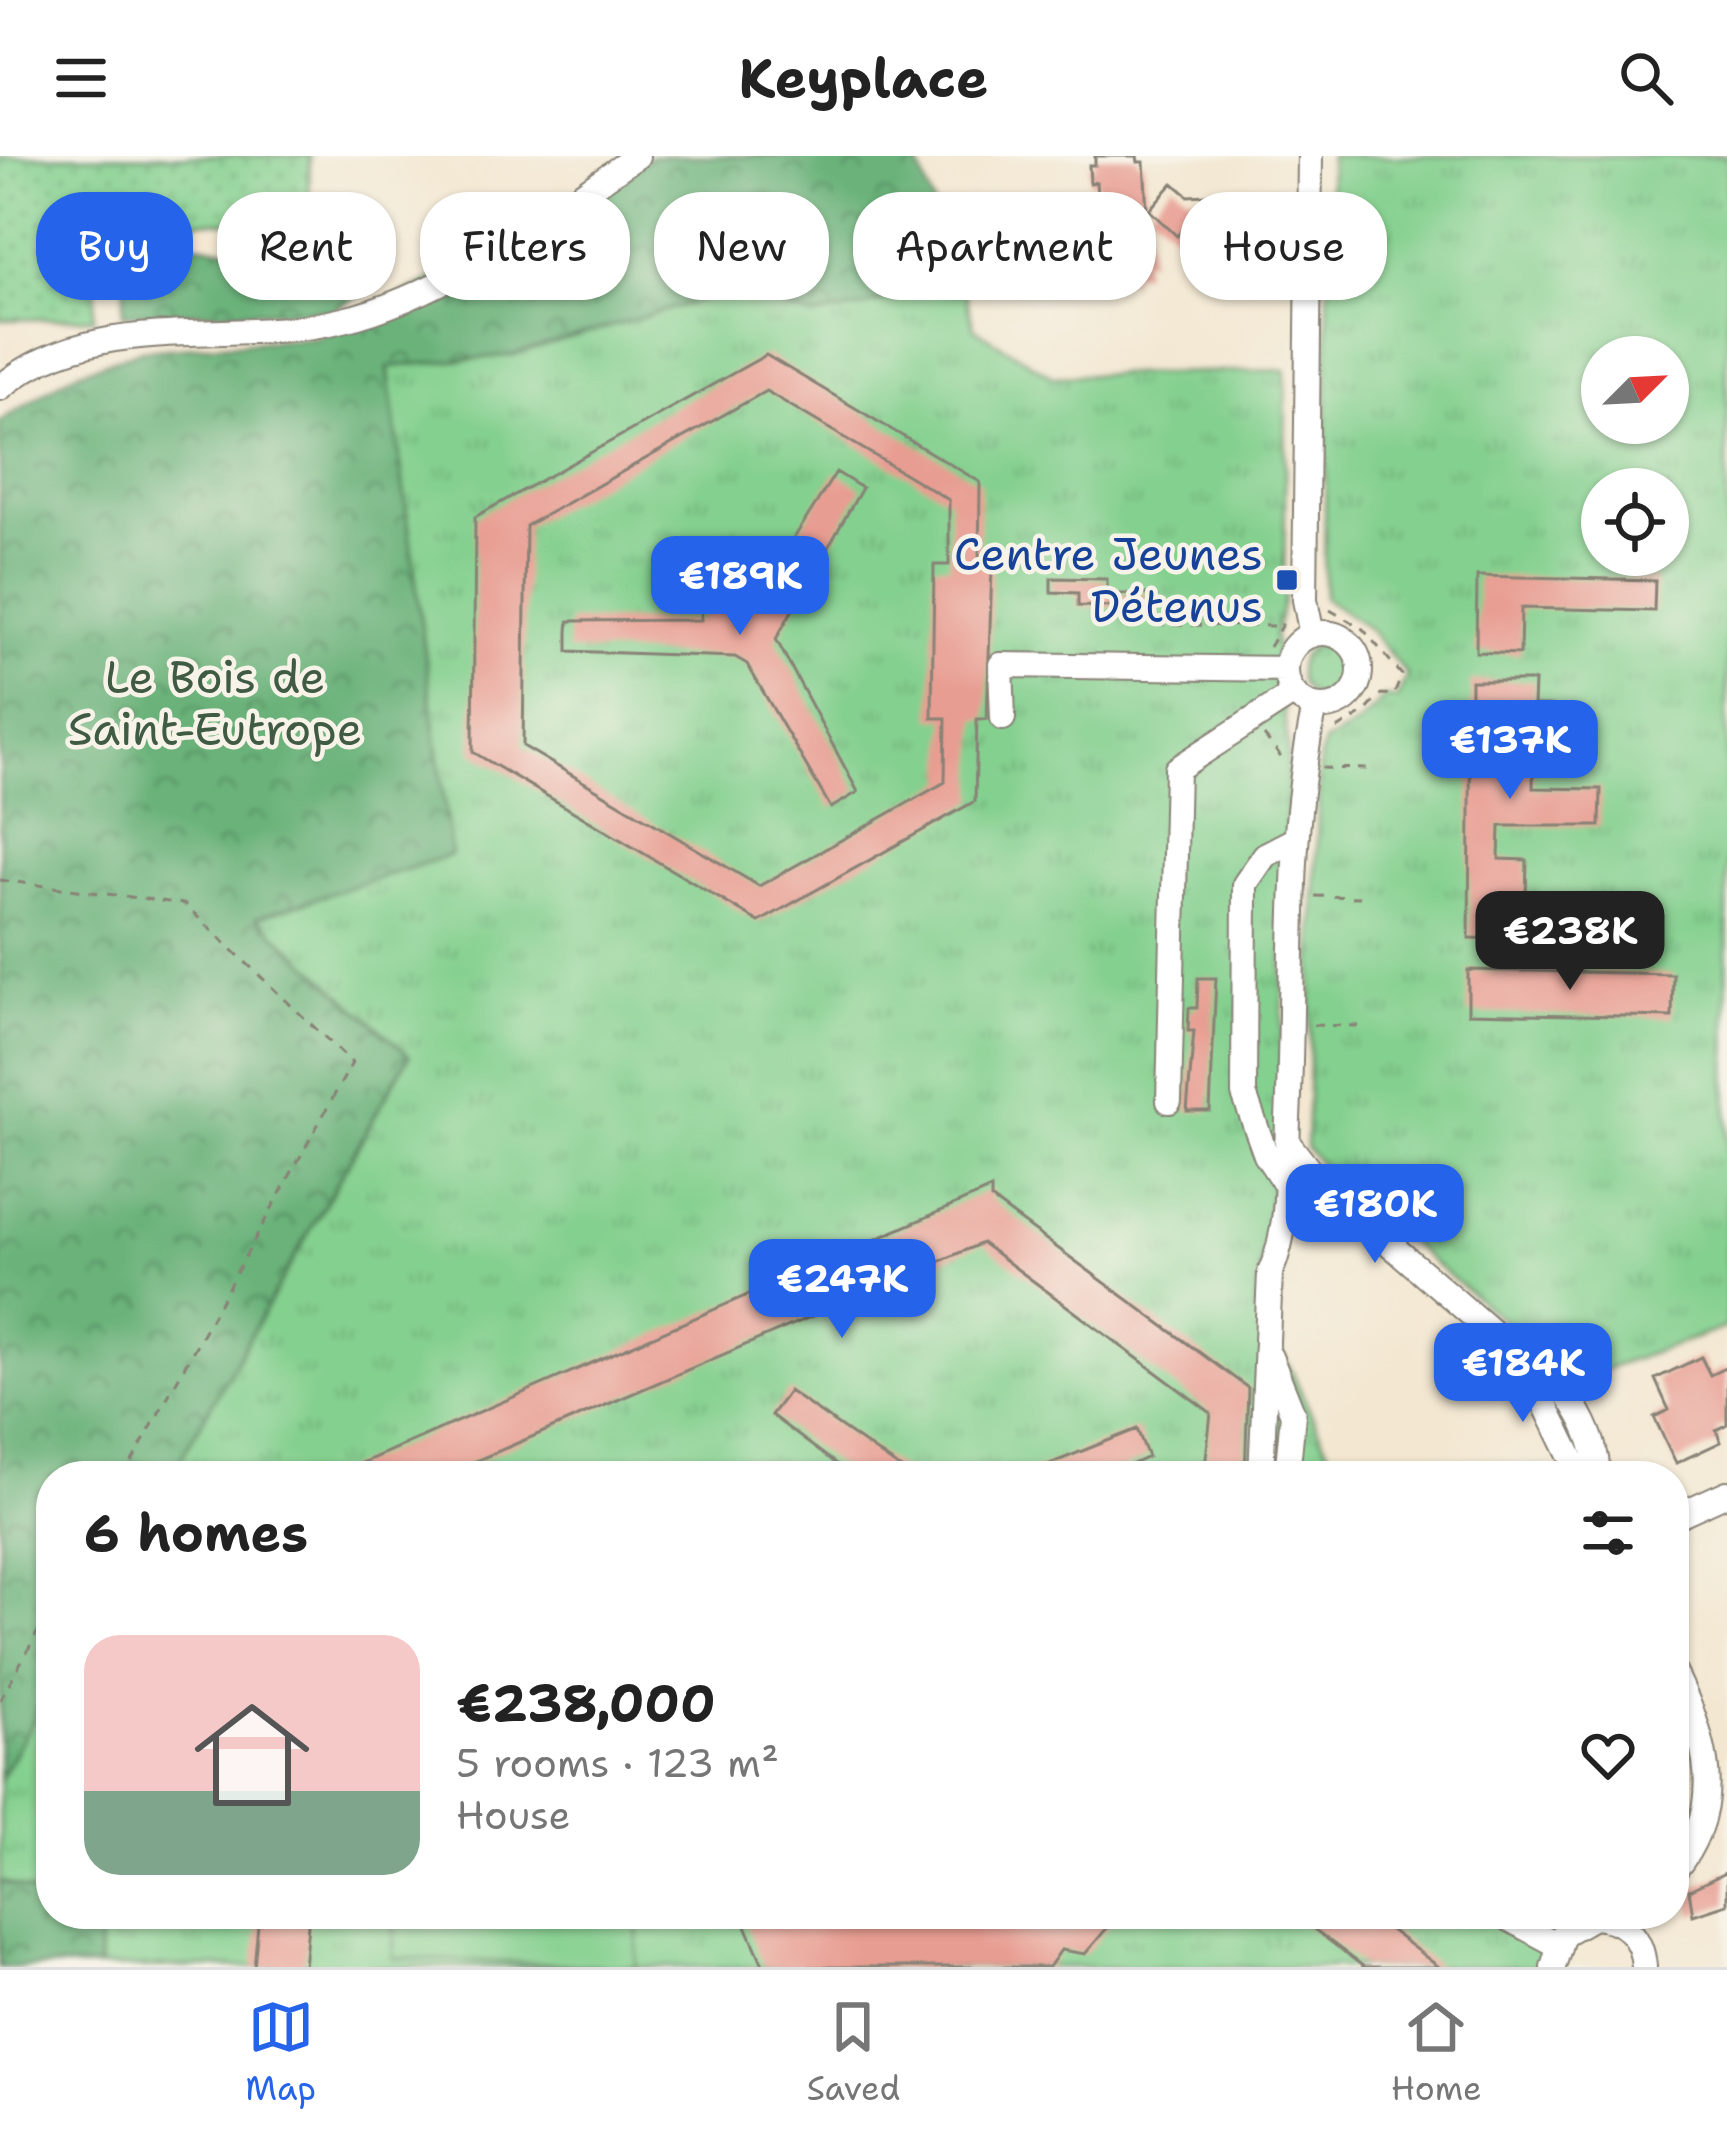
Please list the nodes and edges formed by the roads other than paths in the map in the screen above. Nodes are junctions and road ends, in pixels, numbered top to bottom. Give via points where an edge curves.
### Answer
1 (638, 156) edge
2 (1310, 156) edge
3 (0, 388) edge
4 (1312, 635) junction
5 (1298, 690) junction
6 (1003, 718) dead end
7 (1296, 839) junction
8 (1168, 1101) dead end
9 (1287, 1142) junction
10 (1286, 1185) junction
11 (1372, 1227) junction
12 (1393, 1243) junction
13 (1510, 1345) junction
14 (1270, 1356) junction
15 (1262, 1461) edge
16 (1289, 1461) edge
17 (1573, 1461) edge
18 (1596, 1461) edge
19 (1727, 1493) edge
20 (1689, 1510) edge
21 (1689, 1707) edge
22 (1689, 1848) edge
23 (1520, 1929) edge
24 (1634, 1929) edge
25 (1555, 1955) edge
26 (1643, 1967) edge

1 - 3 street via 460,270 347,319 123,338 46,359
2 - 4 street via 1305,600
4 - 5 street via 1293,648
4 - 5 street via 1345,641 1360,671 1351,695 1328,707
5 - 6 street via 1248,668 1000,665
5 - 7 street via 1309,760
5 - 8 street via 1177,769
7 - 9 street
7 - 10 street via 1265,855 1245,884 1244,1094
9 - 10 street
9 - 11 street via 1319,1183
10 - 14 street via 1282,1245 1270,1273
11 - 12 street
11 - 12 street via 1409,1194
12 - 13 street
13 - 17 street
13 - 18 street via 1562,1384
14 - 15 street
14 - 16 street via 1292,1414
19 - 20 street
21 - 22 street via 1704,1739 1709,1792
23 - 25 street
24 - 26 street

